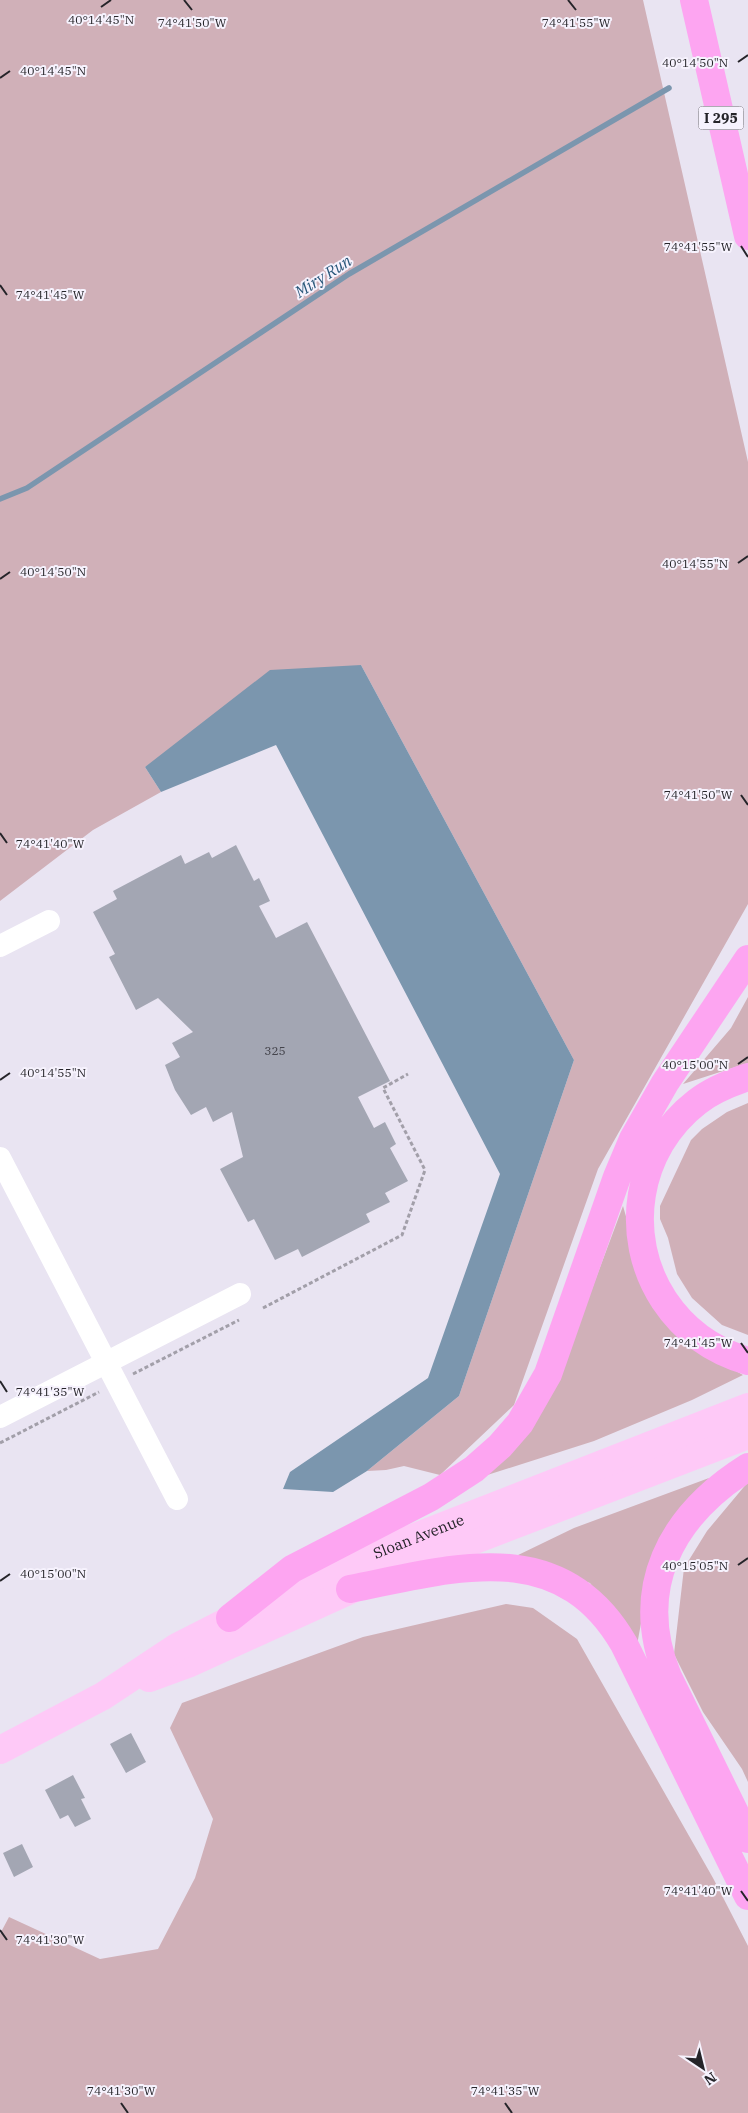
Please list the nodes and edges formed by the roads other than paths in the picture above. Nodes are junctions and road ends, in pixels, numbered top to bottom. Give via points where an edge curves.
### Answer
1 (694, 0) edge
2 (748, 236) edge
3 (49, 921) dead end
4 (0, 946) edge
5 (748, 959) edge
6 (748, 1077) edge
7 (0, 1158) edge
8 (240, 1294) dead end
9 (748, 1361) edge
10 (106, 1362) junction
11 (748, 1407) edge
12 (0, 1417) edge
13 (748, 1435) edge
14 (748, 1468) edge
15 (177, 1499) dead end
16 (350, 1589) junction
17 (230, 1618) junction
18 (103, 1696) junction
19 (0, 1750) edge
20 (748, 1839) edge
21 (748, 1896) edge

1 - 2 highway, I 295
3 - 4 street
5 - 17 highway via 665,1083 633,1139 614,1184 548,1374 520,1423 487,1458 462,1478 292,1569
6 - 9 highway via 703,1098 670,1128 650,1165 642,1194 639,1224 647,1267 659,1293 676,1317 706,1342
7 - 10 street
8 - 10 street
10 - 12 street
10 - 15 street
11 - 17 main road, Sloan Avenue via 348,1562
13 - 16 main road, Sloan Avenue
14 - 20 highway via 719,1487 678,1535 660,1570 653,1610 663,1665
16 - 18 main road, Sloan Avenue via 190,1663
16 - 21 highway via 449,1570 490,1566 546,1575 587,1598 608,1619 624,1644
17 - 18 main road, Sloan Avenue via 177,1647
18 - 19 main road, Sloan Avenue

